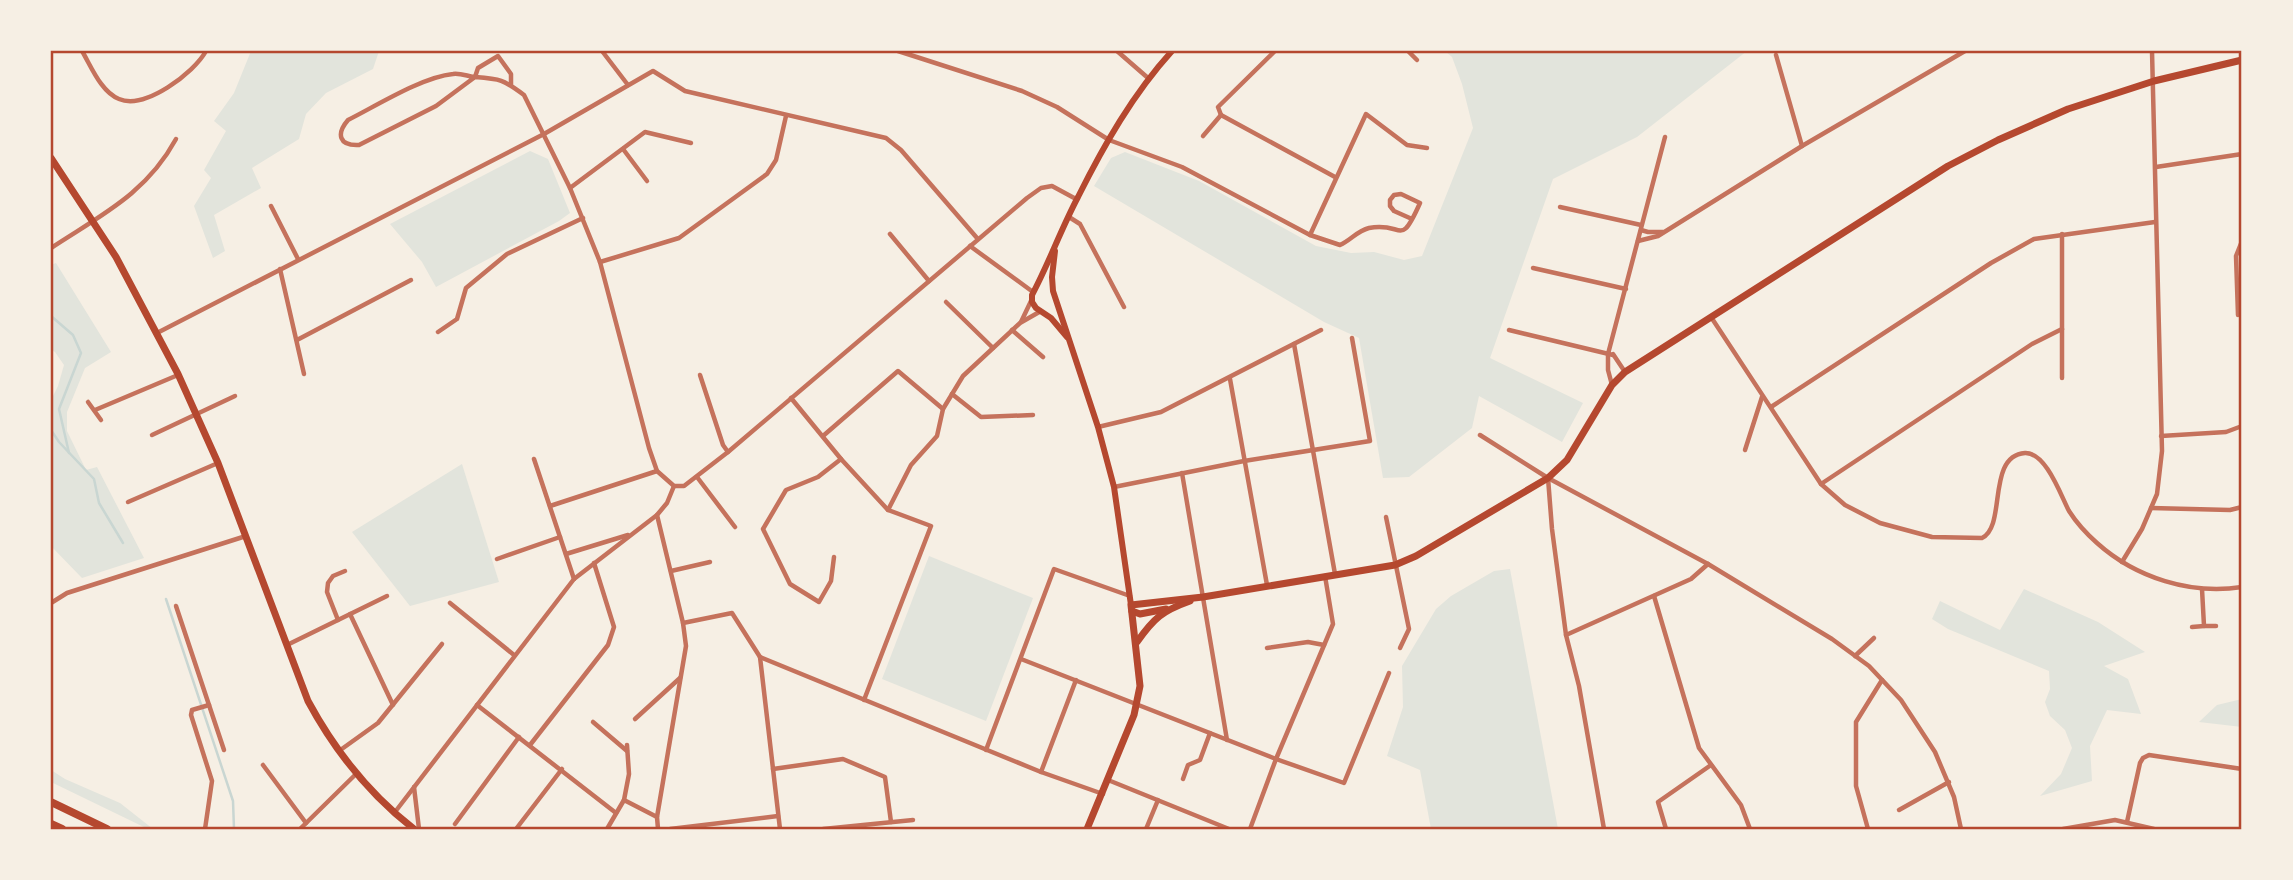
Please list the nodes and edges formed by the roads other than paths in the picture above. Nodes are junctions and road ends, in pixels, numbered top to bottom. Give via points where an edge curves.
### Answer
1 (82, 51) edge
2 (206, 51) edge
3 (602, 51) edge
4 (898, 51) edge
5 (1117, 51) edge
6 (1172, 51) edge
7 (1275, 51) edge
8 (1408, 51) edge
9 (1965, 51) edge
10 (2152, 51) edge
11 (1776, 55) dead end
12 (1416, 60) dead end
13 (2242, 60) edge
14 (475, 77) junction
15 (1148, 78) junction
16 (2154, 81) junction
17 (511, 85) junction
18 (628, 85) junction
19 (1221, 115) junction
20 (786, 116) junction
21 (544, 134) junction
22 (1203, 136) dead end
23 (1665, 137) dead end
24 (176, 139) dead end
25 (1109, 140) junction
26 (691, 143) dead end
27 (1802, 146) junction
28 (1427, 148) dead end
29 (623, 149) junction
30 (2242, 154) edge
31 (51, 158) edge
32 (2156, 167) junction
33 (1335, 177) junction
34 (647, 181) dead end
35 (570, 188) junction
36 (1076, 199) junction
37 (271, 206) dead end
38 (1560, 207) dead end
39 (1069, 217) junction
40 (583, 218) junction
41 (1412, 219) junction
42 (92, 221) junction
43 (2155, 222) junction
44 (1641, 228) junction
45 (1664, 232) junction
46 (890, 234) dead end
47 (2062, 234) junction
48 (1310, 235) junction
49 (977, 238) junction
50 (1638, 241) junction
51 (2242, 241) edge
52 (970, 246) junction
53 (51, 248) edge
54 (1055, 250) junction
55 (298, 259) junction
56 (600, 262) junction
57 (1533, 268) dead end
58 (280, 269) junction
59 (411, 279) dead end
60 (929, 281) junction
61 (1626, 289) junction
62 (1033, 294) junction
63 (1055, 294) junction
64 (946, 302) dead end
65 (1124, 307) dead end
66 (1042, 311) junction
67 (2238, 315) dead end
68 (1711, 317) junction
69 (1020, 323) junction
70 (2062, 329) junction
71 (1012, 330) junction
72 (1321, 330) dead end
73 (1509, 330) dead end
74 (438, 332) dead end
75 (157, 333) junction
76 (1352, 338) dead end
77 (297, 340) junction
78 (1070, 341) junction
79 (1294, 344) junction
80 (993, 348) junction
81 (1610, 354) junction
82 (1043, 357) dead end
83 (2242, 368) edge
84 (1625, 372) junction
85 (178, 374) junction
86 (304, 374) dead end
87 (700, 375) dead end
88 (2062, 378) dead end
89 (2242, 378) edge
90 (1230, 379) junction
91 (1612, 385) junction
92 (953, 394) junction
93 (235, 396) dead end
94 (1763, 396) junction
95 (790, 398) junction
96 (88, 402) dead end
97 (1770, 407) junction
98 (943, 409) junction
99 (95, 410) junction
100 (197, 414) junction
101 (1033, 415) dead end
102 (101, 420) dead end
103 (2242, 426) edge
104 (1098, 427) junction
105 (152, 435) dead end
106 (1480, 435) dead end
107 (823, 436) junction
108 (2161, 436) junction
109 (1312, 450) junction
110 (1745, 450) dead end
111 (728, 452) junction
112 (534, 459) dead end
113 (841, 459) junction
114 (1244, 461) junction
115 (218, 463) junction
116 (657, 471) junction
117 (1182, 472) junction
118 (697, 477) junction
119 (1548, 478) junction
120 (1821, 484) junction
121 (674, 486) junction
122 (1114, 487) junction
123 (128, 502) dead end
124 (550, 506) junction
125 (2242, 507) edge
126 (2151, 508) junction
127 (888, 510) junction
128 (657, 515) junction
129 (1386, 517) dead end
130 (735, 527) dead end
131 (633, 534) junction
132 (247, 536) junction
133 (560, 537) junction
134 (566, 554) junction
135 (834, 557) dead end
136 (497, 559) dead end
137 (594, 562) junction
138 (710, 562) dead end
139 (2122, 562) junction
140 (1708, 564) junction
141 (1395, 565) junction
142 (345, 571) dead end
143 (671, 571) junction
144 (1335, 574) junction
145 (1325, 576) junction
146 (574, 579) junction
147 (1268, 585) junction
148 (2242, 587) edge
149 (2202, 589) junction
150 (387, 596) dead end
151 (1130, 596) junction
152 (1654, 596) junction
153 (1203, 597) junction
154 (51, 603) edge
155 (450, 603) dead end
156 (176, 606) dead end
157 (1132, 608) junction
158 (1167, 609) junction
159 (351, 614) junction
160 (338, 620) junction
161 (683, 622) junction
162 (2204, 626) junction
163 (2217, 626) dead end
164 (2192, 627) dead end
165 (1566, 635) junction
166 (1874, 638) dead end
167 (1136, 642) junction
168 (442, 644) dead end
169 (1324, 645) junction
170 (285, 646) junction
171 (1267, 648) dead end
172 (1400, 648) dead end
173 (514, 655) junction
174 (1855, 656) junction
175 (760, 657) junction
176 (1021, 659) junction
177 (1389, 673) dead end
178 (681, 678) junction
179 (1076, 680) junction
180 (1882, 680) junction
181 (864, 700) junction
182 (1136, 703) junction
183 (208, 705) junction
184 (393, 705) junction
185 (477, 705) junction
186 (635, 719) dead end
187 (593, 722) dead end
188 (1210, 733) junction
189 (519, 737) junction
190 (1227, 740) junction
191 (530, 745) junction
192 (627, 745) dead end
193 (224, 750) dead end
194 (986, 750) junction
195 (628, 751) junction
196 (339, 752) junction
197 (1276, 759) junction
198 (263, 765) dead end
199 (1711, 765) junction
200 (562, 769) junction
201 (772, 769) junction
202 (2242, 769) edge
203 (1041, 772) junction
204 (356, 774) junction
205 (1182, 779) dead end
206 (1108, 780) junction
207 (1949, 782) junction
208 (414, 786) junction
209 (1103, 793) junction
210 (624, 800) junction
211 (1157, 800) junction
212 (51, 802) edge
213 (1899, 810) dead end
214 (394, 813) junction
215 (616, 813) junction
216 (778, 816) junction
217 (657, 817) junction
218 (913, 820) dead end
219 (891, 822) junction
220 (2127, 822) junction
221 (306, 823) junction
222 (51, 824) edge
223 (455, 824) dead end
224 (62, 829) edge
225 (107, 829) edge
226 (205, 829) edge
227 (300, 829) edge
228 (417, 829) edge
229 (516, 829) edge
230 (607, 829) edge
231 (658, 829) edge
232 (670, 829) edge
233 (780, 829) edge
234 (823, 829) edge
235 (1087, 829) edge
236 (1146, 829) edge
237 (1229, 829) edge
238 (1250, 829) edge
239 (1604, 829) edge
240 (1666, 829) edge
241 (1750, 829) edge
242 (1868, 829) edge
243 (1961, 829) edge
244 (2063, 829) edge
245 (2154, 829) edge

1 - 2 street via 109,93 137,101 192,71
3 - 18 street
4 - 25 street via 1022,91
5 - 15 street
6 - 15 main road
7 - 19 street via 1218,107
8 - 12 street
9 - 27 street
10 - 16 street
11 - 27 street
13 - 16 main road
14 - 14 street via 436,106 359,145 351,146 340,135 348,120 422,84 455,73
14 - 17 street via 493,77
14 - 17 street via 478,68 498,56 511,74
15 - 25 main road
16 - 32 street
16 - 68 main road via 2068,108 1948,166
17 - 21 street via 524,95
18 - 20 street via 653,71 685,91
18 - 21 street
19 - 22 street
19 - 33 street
20 - 49 street via 886,138
20 - 56 street via 776,160 767,174 684,236
21 - 35 street
21 - 55 street
23 - 44 street
24 - 42 street via 135,193
25 - 36 main road
25 - 48 street via 1182,167
26 - 29 street via 645,132
27 - 45 street
28 - 33 street via 1407,145 1366,114
29 - 34 street
29 - 35 street
30 - 32 street
31 - 42 main road
32 - 43 street
33 - 48 street
35 - 40 street
36 - 39 main road
36 - 49 street via 1052,186 1041,188
37 - 55 street
38 - 44 street
39 - 54 main road
39 - 65 street via 1080,224
40 - 56 street
40 - 74 street via 507,254 466,288 457,319
41 - 41 street via 1420,203 1394,195 1390,206
41 - 48 street via 1401,231 1370,228 1340,245
42 - 53 street
42 - 75 main road
43 - 47 street
43 - 108 street
44 - 45 street
44 - 50 street
45 - 50 street
46 - 60 street
47 - 70 street
47 - 97 street via 2034,239 1992,263
49 - 52 street
50 - 61 street
51 - 67 street via 2236,256
52 - 60 street
52 - 62 street
54 - 62 main road
54 - 63 main road
55 - 58 street
56 - 116 street
57 - 61 street
58 - 75 street
58 - 77 street
59 - 77 street
60 - 95 street
61 - 81 street
62 - 63 main road via 1044,286
62 - 66 main road via 1035,308
62 - 69 street
63 - 66 main road via 1052,307
63 - 78 main road
64 - 80 street
66 - 69 street
66 - 78 main road
68 - 84 main road
68 - 94 street
69 - 71 street
70 - 88 street
70 - 120 street via 2032,344
71 - 80 street
71 - 82 street
72 - 79 street
73 - 81 street
75 - 85 main road
76 - 109 street via 1370,441
77 - 86 street
78 - 104 main road
79 - 90 street
79 - 109 street
80 - 92 street via 963,376
81 - 84 street
81 - 91 street
83 - 89 street
84 - 91 main road
85 - 99 street
85 - 100 main road
87 - 111 street
90 - 104 street via 1161,412
90 - 114 street
91 - 119 main road via 1567,460
92 - 98 street
92 - 101 street via 981,417
93 - 100 street
94 - 97 street
94 - 110 street
95 - 107 street
95 - 111 street
96 - 99 street
97 - 120 street
98 - 107 street via 898,371
98 - 127 street via 937,436 911,465
99 - 102 street
100 - 105 street
100 - 115 main road
103 - 108 street via 2227,432
104 - 122 main road
106 - 119 street
107 - 113 street
108 - 126 street via 2157,494
109 - 114 street
109 - 144 street
111 - 118 street
112 - 124 street
113 - 127 street
113 - 135 street via 818,477 786,490 763,529 790,584 819,602 831,581
114 - 117 street
114 - 147 street
115 - 123 street
115 - 132 main road
116 - 121 street
116 - 124 street
117 - 122 street
117 - 153 street
118 - 121 street via 684,486
118 - 130 street
119 - 140 street
119 - 141 main road
119 - 165 street
120 - 139 street via 1845,505 1880,523 1932,537 1982,538 1991,530 2003,470 2025,453 2036,455 2071,513 2097,543
121 - 128 street
122 - 151 main road
124 - 133 street
125 - 126 street
126 - 139 street
127 - 181 street via 930,526
128 - 131 street
128 - 143 street
129 - 141 street
131 - 134 street
131 - 137 street
132 - 154 street via 67,593
132 - 170 main road
133 - 134 street
133 - 136 street
134 - 146 street
137 - 146 street
137 - 191 street via 614,627 608,645
138 - 143 street
139 - 149 street via 2149,577
140 - 152 street via 1691,579
140 - 174 street
141 - 144 main road
141 - 172 street via 1409,629
142 - 160 street via 328,583
143 - 161 street
144 - 145 main road
145 - 147 main road
145 - 169 street via 1333,624
146 - 173 street
147 - 153 main road
148 - 149 street
149 - 162 street
150 - 159 street
151 - 157 main road
151 - 176 street via 1054,569
152 - 165 street
152 - 199 street via 1699,748
153 - 157 main road
153 - 158 main road
153 - 190 street
155 - 173 street
156 - 183 street
157 - 158 main road via 1140,614
157 - 167 main road
158 - 167 main road
159 - 160 street
159 - 184 street
160 - 170 street
161 - 175 street via 732,613
161 - 178 street via 686,646
162 - 163 street
162 - 164 street
165 - 239 street
166 - 174 street
167 - 182 main road via 1140,686
168 - 184 street
169 - 171 street via 1308,642
169 - 197 street
170 - 196 main road via 307,701
173 - 185 street
174 - 180 street
175 - 181 street
175 - 201 street
176 - 179 street
176 - 194 street
177 - 197 street via 1344,783
178 - 186 street
178 - 217 street
179 - 182 street
179 - 203 street
180 - 207 street via 1908,710
180 - 242 street via 1856,722 1856,786
181 - 194 street
182 - 188 street
182 - 206 main road
183 - 193 street
183 - 226 street via 192,710 191,715 212,781
184 - 196 street via 372,729
185 - 189 street
185 - 208 street
187 - 195 street
188 - 190 street
188 - 205 street via 1200,760 1188,765
189 - 191 street
189 - 223 street
190 - 197 street
191 - 200 street
192 - 195 street
194 - 203 street
195 - 210 street
196 - 204 main road
197 - 238 street
198 - 221 street
199 - 240 street via 1658,802
199 - 241 street via 1741,805
200 - 215 street
200 - 229 street
201 - 216 street
201 - 219 street via 843,759 885,777
202 - 220 street via 2149,755 2140,763
203 - 209 street
204 - 214 main road
204 - 221 street
206 - 209 main road
206 - 211 street
207 - 213 street
207 - 243 street
208 - 214 street
208 - 228 street
209 - 235 main road
210 - 215 street
210 - 217 street
211 - 236 street
211 - 237 street
212 - 225 highway
214 - 228 main road
215 - 230 street
216 - 232 street
216 - 233 street
217 - 231 street
218 - 219 street
219 - 234 street
220 - 244 street
220 - 245 street
221 - 227 street
222 - 224 highway

